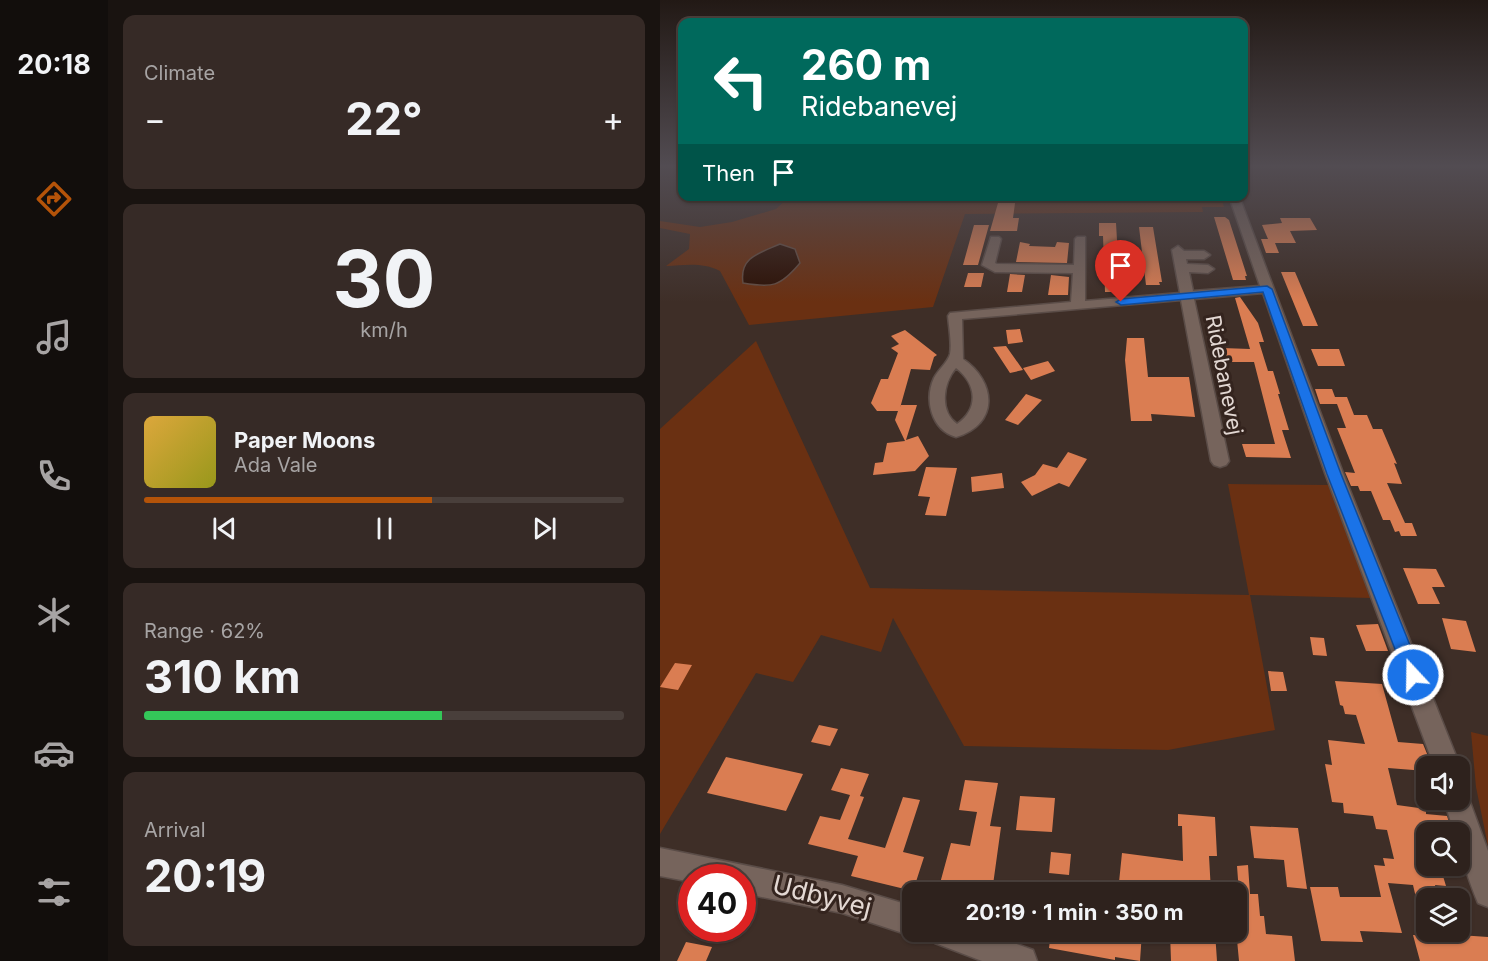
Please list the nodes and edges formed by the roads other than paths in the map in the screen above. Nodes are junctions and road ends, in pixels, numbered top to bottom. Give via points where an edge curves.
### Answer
1 (1240, 212) edge
2 (995, 238) dead end
3 (1081, 240) dead end
4 (1204, 255) dead end
5 (1179, 258) junction
6 (1079, 269) junction
7 (1208, 269) dead end
8 (1267, 289) junction
9 (1187, 297) junction
10 (1078, 305) junction
11 (955, 360) dead end
12 (1220, 461) dead end
13 (1444, 756) edge
14 (1460, 810) edge
15 (660, 862) edge
16 (1488, 893) edge
17 (902, 918) edge
18 (972, 942) edge
19 (1022, 961) edge

1 - 8 street
2 - 6 street via 988,265 995,268
3 - 6 street
4 - 5 street
5 - 7 street
5 - 9 street, Ridebanevej
6 - 10 street
8 - 9 street, Ridebanevej
8 - 13 street
9 - 10 street, Ridebanevej
9 - 12 street, Ridebanevej
10 - 11 street, Ridebanevej via 955,316
14 - 16 street
15 - 17 street, Udbyvej via 832,897
18 - 19 street

